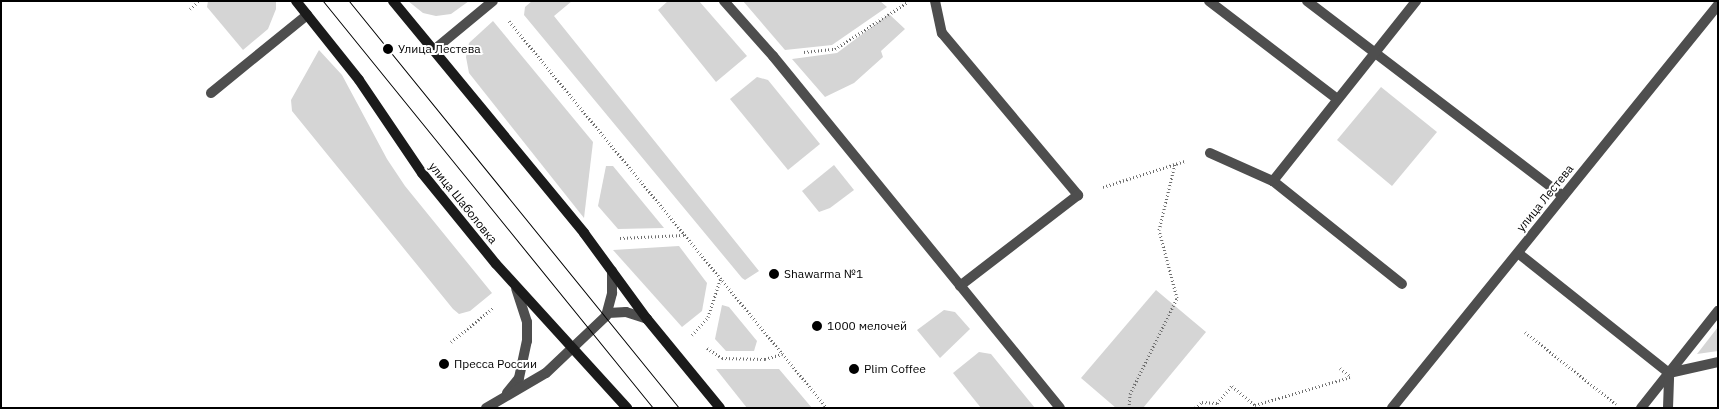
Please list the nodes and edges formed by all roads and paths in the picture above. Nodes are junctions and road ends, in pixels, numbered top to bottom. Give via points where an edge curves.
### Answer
1 (199, 1) edge
2 (296, 1) edge
3 (393, 1) edge
4 (724, 1) edge
5 (909, 1) edge
6 (936, 1) edge
7 (1209, 1) edge
8 (1307, 1) edge
9 (1416, 1) edge
10 (493, 2) edge
11 (1718, 4) edge
12 (190, 9) dead end
13 (307, 15) junction
14 (435, 49) junction
15 (1374, 53) junction
16 (773, 56) junction
17 (211, 93) dead end
18 (1337, 99) junction
19 (1210, 152) joint
20 (1175, 164) junction
21 (1273, 181) junction
22 (1078, 195) junction
23 (1563, 196) junction
24 (684, 235) junction
25 (613, 236) dead end
26 (1518, 253) junction
27 (612, 270) junction
28 (720, 278) junction
29 (1402, 284) dead end
30 (960, 286) junction
31 (516, 289) junction
32 (500, 302) dead end
33 (1718, 311) edge
34 (608, 313) junction
35 (647, 319) junction
36 (1525, 332) dead end
37 (452, 342) dead end
38 (574, 349) junction
39 (782, 354) junction
40 (1718, 362) edge
41 (1340, 368) dead end
42 (1669, 373) junction
43 (504, 398) junction
44 (1218, 406) edge
45 (486, 408) edge
46 (627, 408) edge
47 (720, 408) edge
48 (827, 408) edge
49 (1060, 408) edge
50 (1129, 408) edge
51 (1195, 408) edge
52 (1392, 408) edge
53 (1620, 408) edge
54 (1641, 408) edge
55 (1668, 408) edge

1 - 12 path
2 - 13 main road, улица Шаболовка
3 - 14 main road
4 - 16 street
5 - 16 path via 835,49
6 - 22 street via 942,33
7 - 18 street
8 - 15 street
9 - 15 street
10 - 14 street
10 - 24 path
11 - 23 street, улица Лестева
13 - 17 street
13 - 31 main road, улица Шаболовка via 359,80 422,173
14 - 27 main road
15 - 18 street
15 - 23 street
16 - 30 street
18 - 21 street
19 - 20 path
19 - 21 street
20 - 22 path
20 - 50 path via 1159,230 1178,298 1130,394
21 - 29 street
22 - 30 street
23 - 26 street, улица Лестева
24 - 25 path
24 - 28 path
26 - 42 street
26 - 52 street, улица Лестева
27 - 34 street
27 - 35 main road
28 - 39 path
28 - 39 path via 708,316 690,337 722,358 765,358
30 - 49 street
31 - 38 main road, улица Шаболовка
31 - 43 street via 526,322 527,341 519,378
32 - 37 path
33 - 42 street
34 - 35 street via 626,312
34 - 38 street
35 - 47 main road
36 - 53 path
38 - 43 street via 546,373
38 - 46 main road, улица Шаболовка
39 - 48 path
40 - 42 street
41 - 44 path via 1351,377 1255,405 1232,386
42 - 54 street
42 - 55 street
43 - 45 street
44 - 51 path via 1202,402

